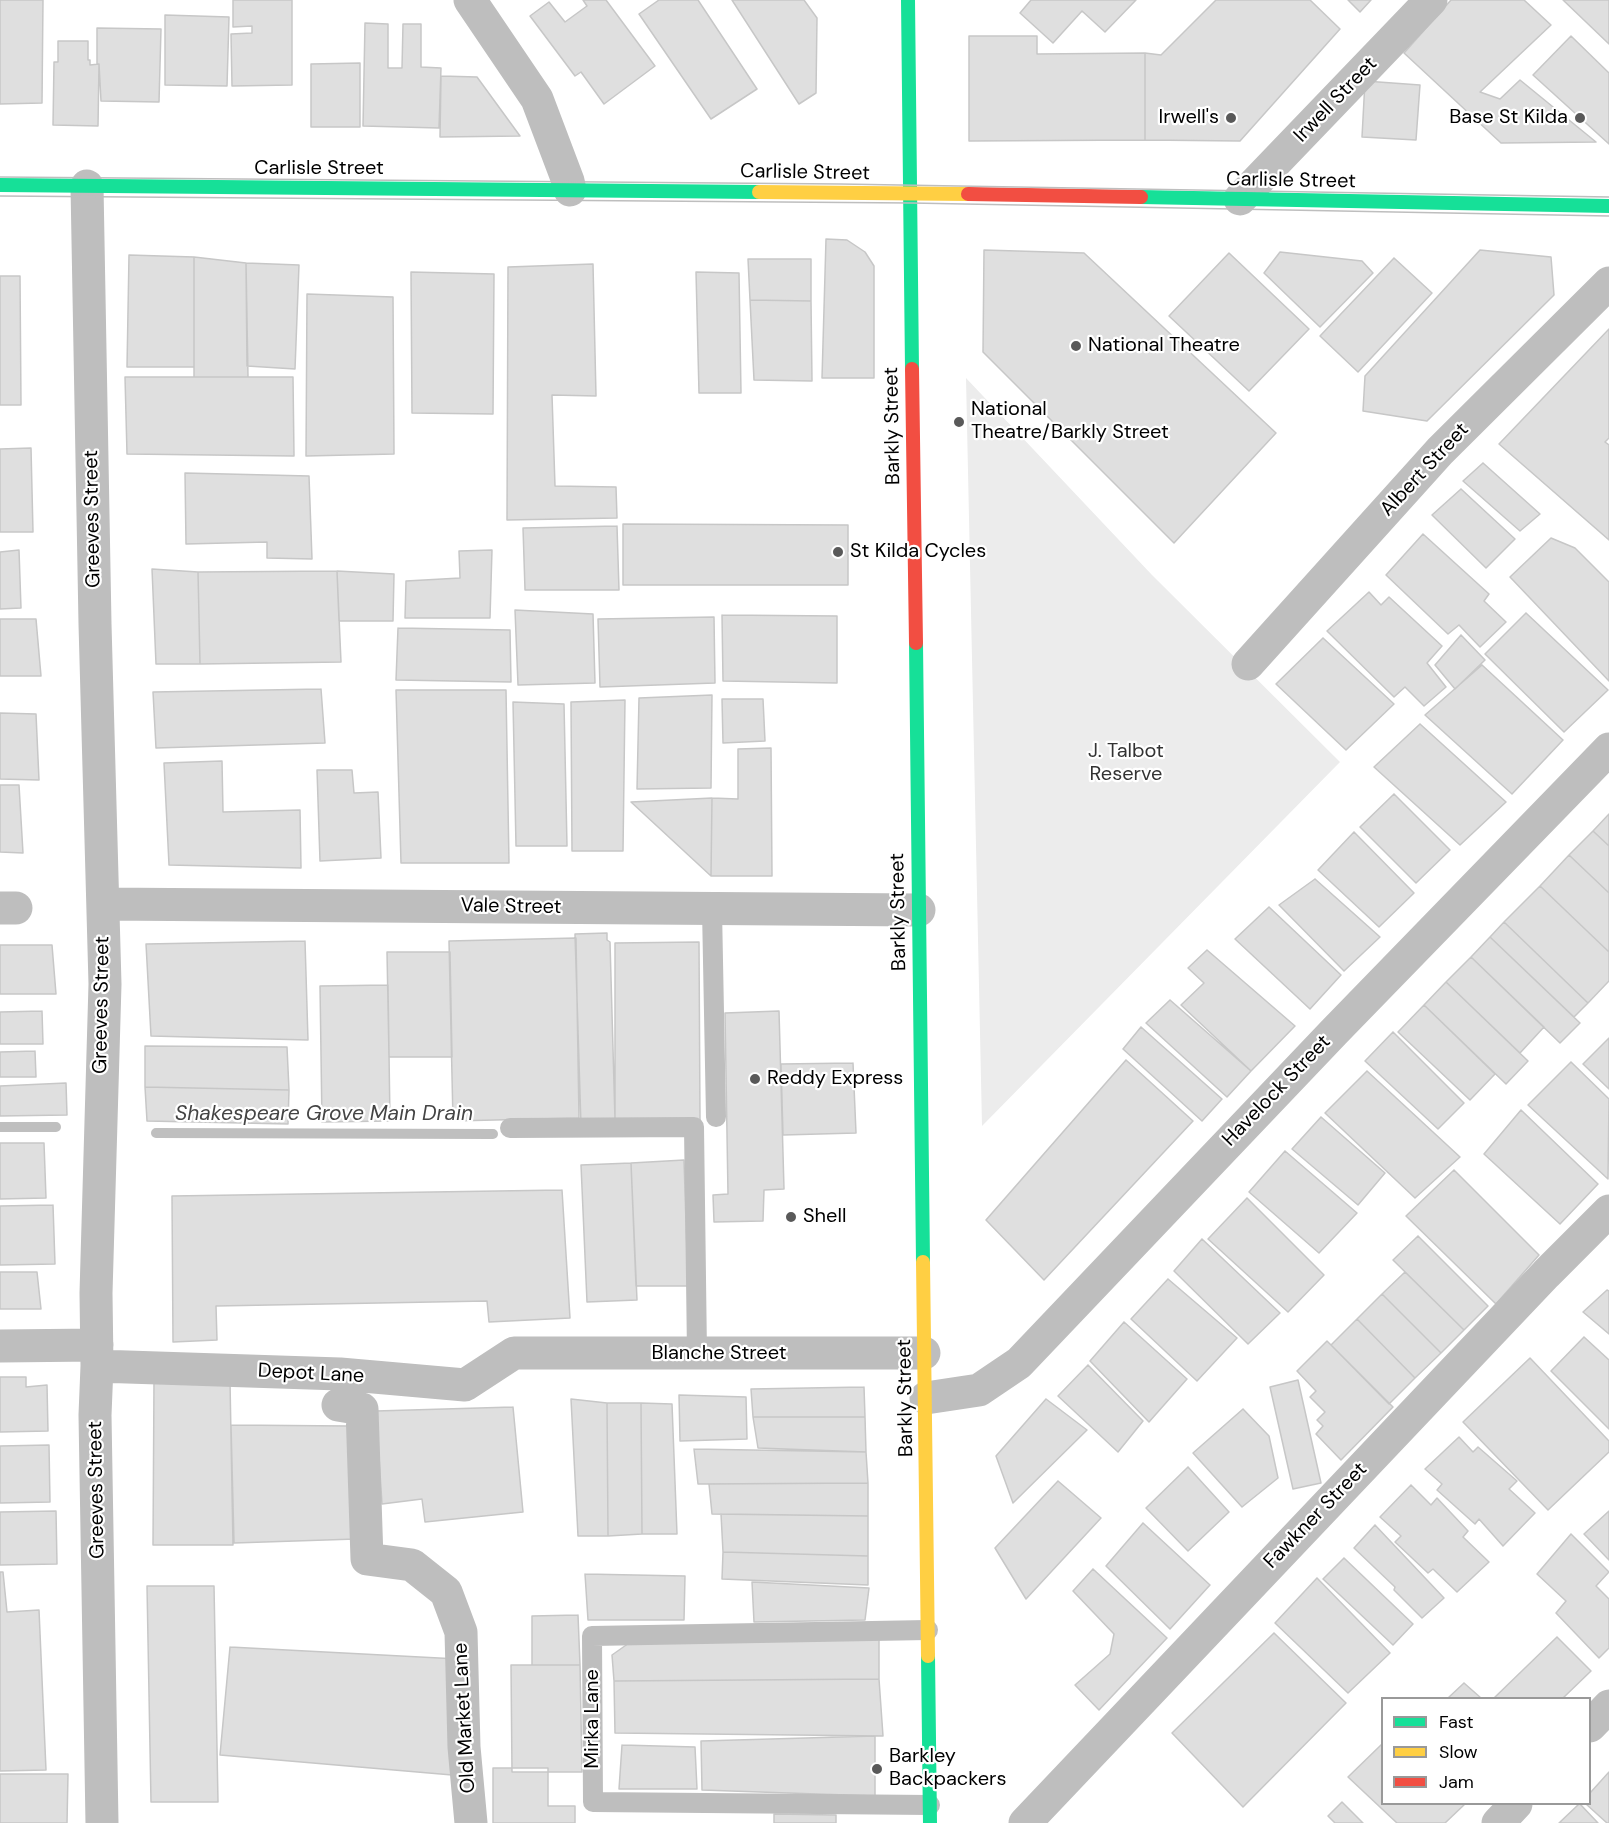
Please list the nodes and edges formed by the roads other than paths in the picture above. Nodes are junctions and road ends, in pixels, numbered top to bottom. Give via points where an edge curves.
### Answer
1 (470, 0) edge
2 (908, 0) edge
3 (1431, 0) edge
4 (0, 185) edge
5 (87, 186) junction
6 (570, 190) junction
7 (911, 193) junction
8 (1240, 199) junction
9 (1609, 206) edge
10 (1609, 283) edge
11 (1248, 664) dead end
12 (1609, 748) edge
13 (103, 904) junction
14 (712, 909) junction
15 (919, 910) junction
16 (716, 1117) dead end
17 (510, 1128) dead end
18 (1609, 1211) edge
19 (0, 1346) edge
20 (514, 1353) joint
21 (924, 1353) junction
22 (697, 1354) junction
23 (97, 1356) junction
24 (926, 1398) junction
25 (338, 1405) dead end
26 (928, 1630) junction
27 (1609, 1706) edge
28 (1591, 1725) edge
29 (1514, 1805) edge
30 (930, 1814) edge
31 (102, 1823) edge
32 (471, 1823) edge
33 (1025, 1823) edge
34 (1498, 1823) edge

1 - 6 street via 537,99
2 - 7 main road, Barkly Street
3 - 8 street, Irwell Street
4 - 5 main road, Carlisle Street
5 - 6 main road, Carlisle Street
5 - 13 street, Greeves Street
6 - 7 main road, Carlisle Street
7 - 8 main road, Carlisle Street
7 - 15 main road, Barkly Street
8 - 9 main road, Carlisle Street
10 - 11 street, Albert Street via 1440,452
12 - 24 street, Havelock Street via 1019,1363 979,1390
13 - 14 street, Vale Street
13 - 23 street, Greeves Street via 105,984
14 - 15 street, Vale Street
14 - 16 lane
15 - 21 main road, Barkly Street
17 - 22 lane via 694,1126
18 - 33 street, Fawkner Street
19 - 23 street
20 - 22 street, Blanche Street
20 - 23 street, Depot Lane via 465,1386
21 - 22 street, Blanche Street
21 - 24 main road, Barkly Street
23 - 31 street, Greeves Street
24 - 26 main road, Barkly Street
25 - 32 street, Old Market Lane via 362,1409 367,1559 412,1565 446,1592 461,1632 464,1747
26 - 30 main road, Barkly Street
26 - 30 lane, Mirka Lane via 592,1636 593,1790 594,1802
27 - 28 street
29 - 34 street

